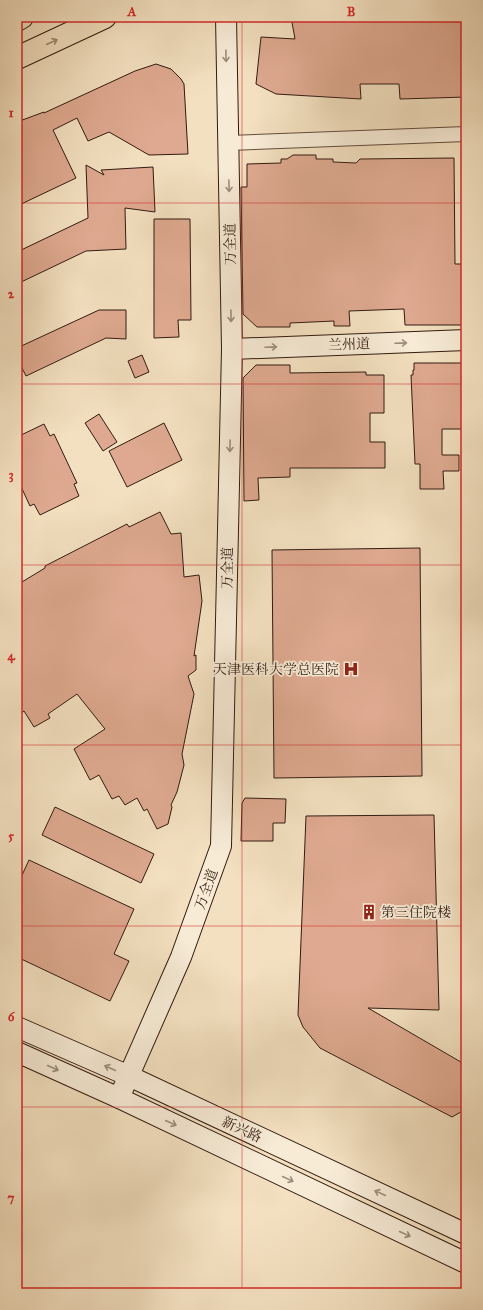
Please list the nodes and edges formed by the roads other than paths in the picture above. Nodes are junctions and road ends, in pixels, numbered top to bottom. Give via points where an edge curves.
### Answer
1 (22, 17) edge
2 (105, 17) edge
3 (226, 17) edge
4 (17, 20) edge
5 (17, 58) edge
6 (466, 134) edge
7 (228, 143) junction
8 (466, 340) edge
9 (232, 349) junction
10 (17, 1027) edge
11 (17, 1052) edge
12 (129, 1076) junction
13 (119, 1098) junction
14 (466, 1234) edge
15 (466, 1263) edge

1 - 4 main road
5 -> 2 main road
3 -> 7 street, 万全道
6 - 7 street
7 -> 9 street, 万全道
9 -> 8 street, 兰州道
9 -> 12 street, 万全道 via 221,846 181,957
12 -> 10 street, 新兴路
11 -> 13 street
12 - 13 street, 万全道
14 -> 12 street, 新兴路
13 -> 15 street

